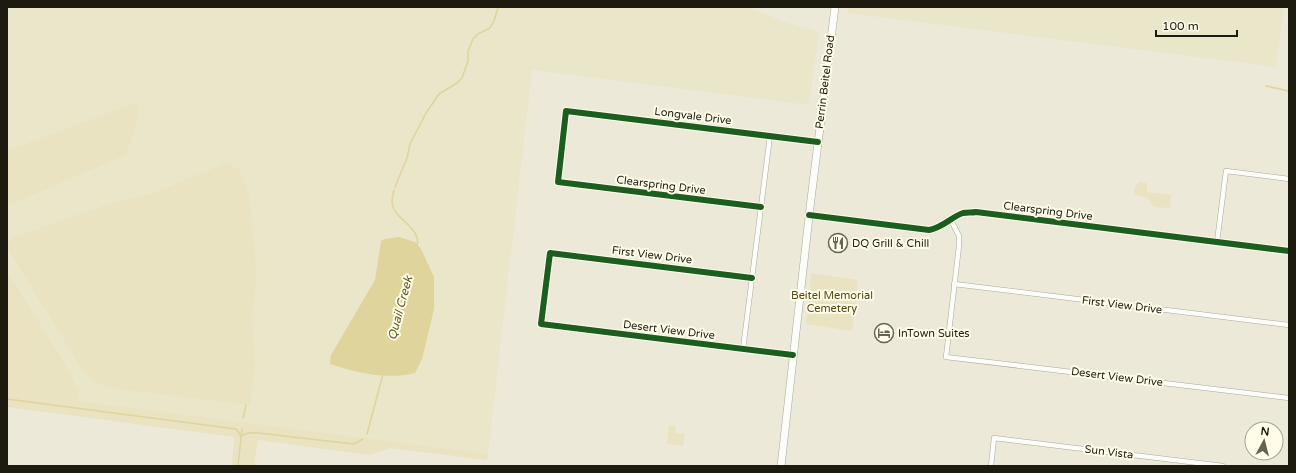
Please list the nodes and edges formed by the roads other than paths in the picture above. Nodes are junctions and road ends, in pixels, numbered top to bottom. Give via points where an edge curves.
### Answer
1 (835, 7) edge
2 (770, 136) junction
3 (818, 142) junction
4 (1289, 179) edge
5 (558, 182) joint
6 (761, 207) junction
7 (809, 215) junction
8 (951, 220) junction
9 (1218, 242) junction
10 (1289, 251) edge
11 (752, 278) junction
12 (954, 284) junction
13 (541, 324) joint
14 (1289, 325) edge
15 (743, 349) junction
16 (793, 355) junction
17 (1289, 398) edge
18 (781, 466) edge
19 (991, 466) edge
20 (1223, 466) edge

1 - 3 main road, Perrin Beitel Road
2 - 3 street, Longvale Drive
2 - 5 street, Longvale Drive via 566,111
2 - 6 street
3 - 7 main road, Perrin Beitel Road
4 - 9 street via 1226,171
5 - 6 street, Clearspring Drive
6 - 11 street
7 - 8 street, Clearspring Drive via 922,230 936,229
7 - 16 main road, Perrin Beitel Road
8 - 9 street, Clearspring Drive via 964,213 976,212
8 - 12 street via 959,236
9 - 10 street, Clearspring Drive
11 - 13 street, First View Drive via 550,253
11 - 15 street
12 - 14 street, First View Drive
12 - 17 street, Desert View Drive via 946,356
13 - 15 street, Desert View Drive
15 - 16 street, Desert View Drive
16 - 18 main road, Perrin Beitel Road
19 - 20 street, Sun Vista via 994,438

